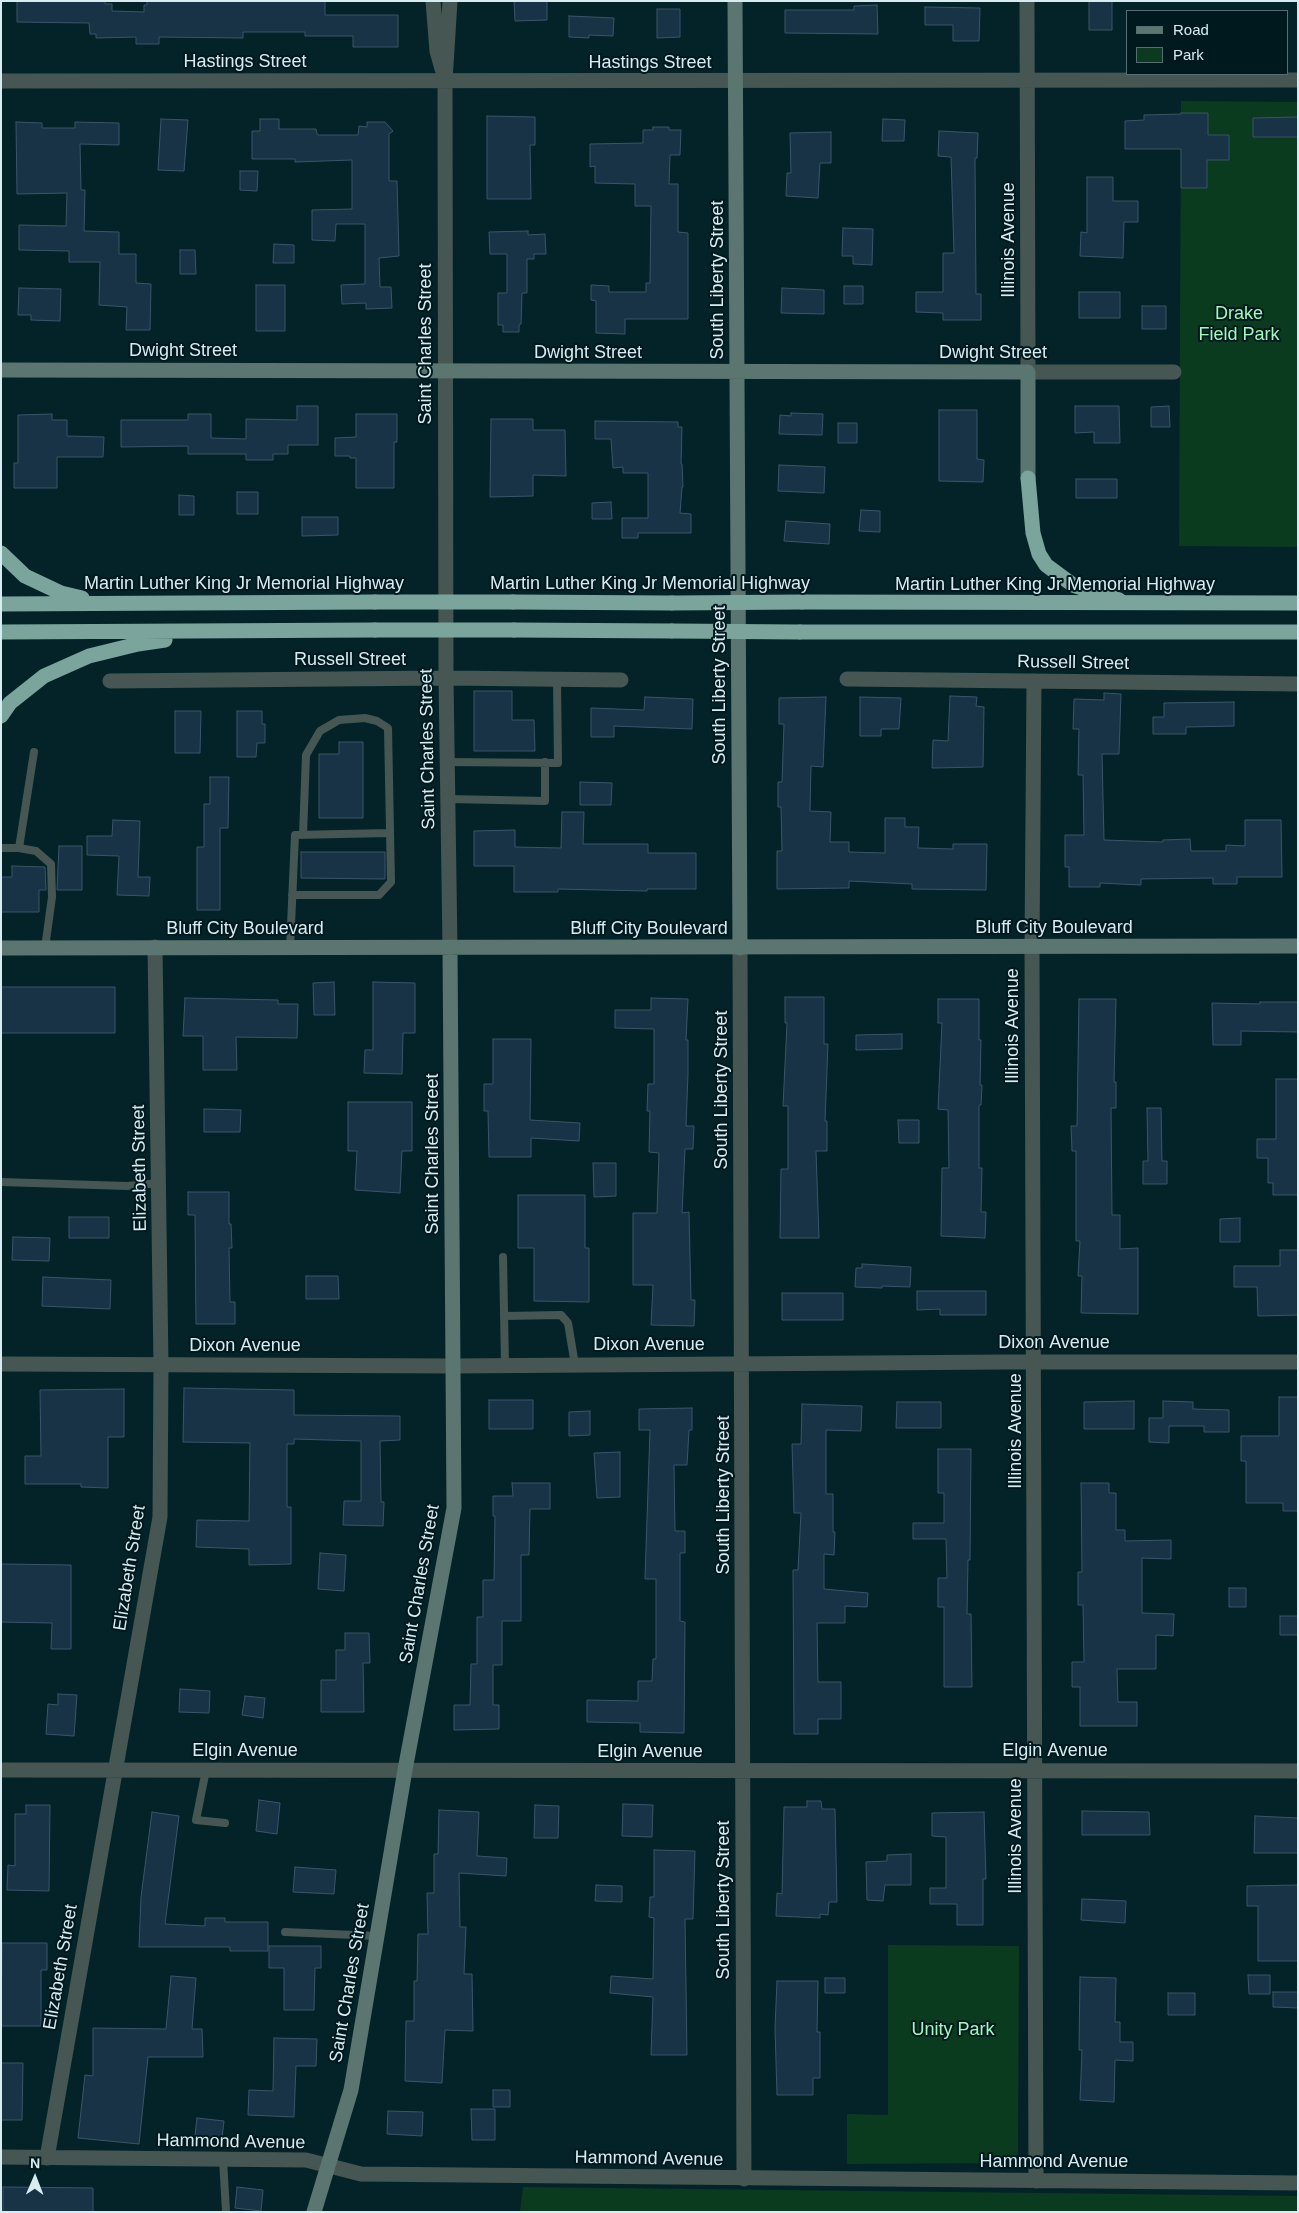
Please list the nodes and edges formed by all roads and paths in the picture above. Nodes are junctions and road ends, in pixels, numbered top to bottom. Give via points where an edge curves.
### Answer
1 (433, 1) edge
2 (450, 1) edge
3 (735, 1) edge
4 (1027, 1) edge
5 (1027, 79) junction
6 (1298, 80) edge
7 (1, 81) edge
8 (444, 81) junction
9 (735, 81) junction
10 (1, 370) edge
11 (445, 371) junction
12 (737, 372) junction
13 (1028, 372) junction
14 (1174, 372) dead end
15 (1028, 478) joint
16 (1, 553) edge
17 (1298, 603) edge
18 (1, 604) edge
19 (108, 604) junction
20 (1135, 604) junction
21 (1, 632) edge
22 (216, 632) junction
23 (1298, 632) edge
24 (446, 678) junction
25 (847, 679) dead end
26 (557, 680) junction
27 (621, 680) dead end
28 (110, 681) dead end
29 (1034, 681) junction
30 (1298, 684) edge
31 (1, 716) edge
32 (34, 752) dead end
33 (447, 762) junction
34 (545, 762) junction
35 (448, 799) junction
36 (389, 833) junction
37 (303, 835) junction
38 (1, 848) edge
39 (19, 848) junction
40 (292, 895) junction
41 (1032, 946) junction
42 (1298, 946) edge
43 (156, 947) junction
44 (1, 948) edge
45 (44, 948) junction
46 (290, 948) junction
47 (450, 948) junction
48 (740, 948) junction
49 (1, 1182) edge
50 (159, 1183) junction
51 (504, 1257) dead end
52 (504, 1316) junction
53 (1034, 1361) junction
54 (1298, 1362) edge
55 (743, 1363) junction
56 (1, 1364) edge
57 (161, 1364) junction
58 (505, 1365) junction
59 (575, 1365) junction
60 (453, 1366) junction
61 (1, 1770) edge
62 (114, 1770) junction
63 (206, 1770) junction
64 (405, 1770) junction
65 (1034, 1770) junction
66 (1298, 1771) edge
67 (742, 1772) junction
68 (225, 1824) dead end
69 (285, 1932) dead end
70 (377, 1936) junction
71 (1, 2157) edge
72 (47, 2158) junction
73 (223, 2159) junction
74 (328, 2166) junction
75 (744, 2179) junction
76 (1036, 2181) junction
77 (1298, 2183) edge
78 (226, 2212) edge
79 (314, 2212) edge

1 - 8 street, Saint Charles Street via 437,50
2 - 8 street, Saint Charles Street
3 - 9 main road, South Liberty Street
4 - 5 street, Illinois Avenue
5 - 6 street, Hastings Street
5 - 9 street, Hastings Street
5 - 13 street, Illinois Avenue
7 - 8 street, Hastings Street
8 - 9 street, Hastings Street
8 - 11 street, Saint Charles Street
9 - 12 main road, South Liberty Street
10 - 11 main road, Dwight Street
11 - 12 main road, Dwight Street
11 - 24 street, Saint Charles Street
12 - 13 main road, Dwight Street
12 - 48 main road, South Liberty Street
13 - 14 street, Dwight Street
13 - 15 main road, Illinois Avenue
15 - 20 highway via 1032,533 1046,565 1073,585
16 - 19 highway via 25,576 61,593
17 - 20 highway, Martin Luther King Jr Memorial Highway
18 - 19 highway, Martin Luther King Jr Memorial Highway
19 - 20 highway, Martin Luther King Jr Memorial Highway, bridge
21 - 22 highway
22 - 23 highway, bridge
22 - 31 highway via 138,644 89,656 44,676 10,703
24 - 26 street, Russell Street
24 - 28 street, Russell Street
24 - 33 street, Saint Charles Street
25 - 29 street, Russell Street
26 - 27 street, Russell Street
26 - 34 lane via 558,763
29 - 30 street, Russell Street
29 - 41 street, Illinois Avenue
32 - 39 lane
33 - 34 lane
33 - 35 street, Saint Charles Street
34 - 35 lane via 545,801
35 - 47 street, Saint Charles Street
36 - 37 lane
36 - 37 lane via 388,728 364,718 339,720 320,731 306,755
36 - 40 lane via 391,882 379,895
37 - 40 lane via 295,835
38 - 39 lane
39 - 45 lane via 36,851 51,864 52,897
40 - 46 lane
41 - 42 main road, Bluff City Boulevard
41 - 48 main road, Bluff City Boulevard
41 - 53 street, Illinois Avenue
43 - 45 main road, Bluff City Boulevard
43 - 46 main road, Bluff City Boulevard
43 - 50 street, Elizabeth Street
44 - 45 main road, Bluff City Boulevard
46 - 47 main road, Bluff City Boulevard
47 - 48 main road, Bluff City Boulevard
47 - 60 main road, Saint Charles Street
48 - 55 street, South Liberty Street
49 - 50 lane via 127,1186
50 - 57 street, Elizabeth Street
51 - 52 lane
52 - 58 lane
52 - 59 lane via 561,1315 568,1323
53 - 54 street, Dixon Avenue
53 - 55 street, Dixon Avenue
53 - 65 street, Illinois Avenue
55 - 59 street, Dixon Avenue
55 - 67 street, South Liberty Street
56 - 57 street, Dixon Avenue
57 - 60 street, Dixon Avenue
57 - 62 street, Elizabeth Street via 160,1517
58 - 59 street, Dixon Avenue
58 - 60 street, Dixon Avenue
60 - 64 main road, Saint Charles Street via 454,1508
61 - 62 street, Elgin Avenue
62 - 63 street, Elgin Avenue
62 - 72 street, Elizabeth Street
63 - 64 street, Elgin Avenue
63 - 68 lane via 196,1820
64 - 67 street, Elgin Avenue
64 - 70 main road, Saint Charles Street
65 - 66 street, Elgin Avenue
65 - 67 street, Elgin Avenue
65 - 76 street, Illinois Avenue
67 - 75 street, South Liberty Street
69 - 70 lane
70 - 74 main road, Saint Charles Street via 351,2090
71 - 72 street, Hammond Avenue
72 - 73 street, Hammond Avenue
73 - 74 street, Hammond Avenue via 306,2160
73 - 78 lane
74 - 75 street, Hammond Avenue via 361,2174
74 - 79 main road, Saint Charles Street
75 - 76 street, Hammond Avenue
76 - 77 street, Hammond Avenue

